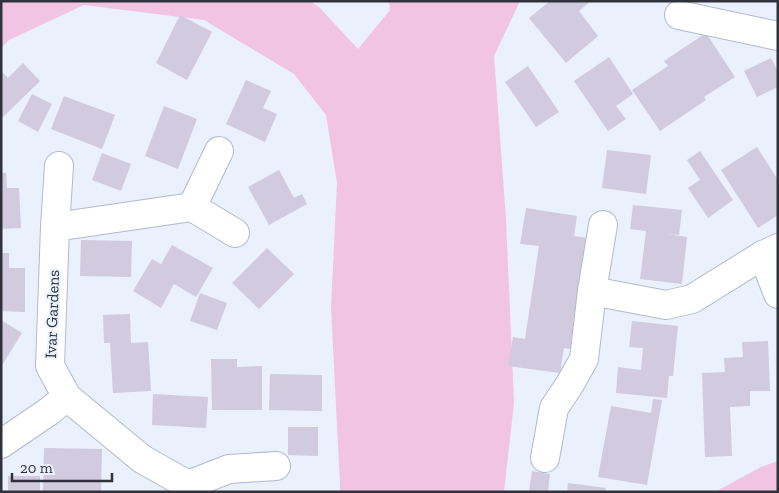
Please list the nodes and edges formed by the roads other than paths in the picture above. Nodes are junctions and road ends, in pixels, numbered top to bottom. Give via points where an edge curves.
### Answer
1 (679, 15) dead end
2 (778, 36) edge
3 (219, 151) dead end
4 (59, 166) dead end
5 (192, 207) junction
6 (603, 225) dead end
7 (55, 227) junction
8 (235, 233) dead end
9 (770, 251) edge
10 (592, 291) junction
11 (778, 294) edge
12 (67, 397) junction
13 (1, 444) edge
14 (545, 458) dead end
15 (276, 466) dead end
16 (189, 489) edge

1 - 2 street
3 - 5 street
4 - 7 street, Ivar Gardens
5 - 7 street
5 - 8 street
6 - 10 street
7 - 12 street, Ivar Gardens via 50,366
9 - 10 street via 692,299 666,305
9 - 11 street
10 - 14 street via 584,358 554,408
12 - 13 street
12 - 16 street, Ivar Gardens via 142,459
15 - 16 street, Ivar Gardens via 229,469

